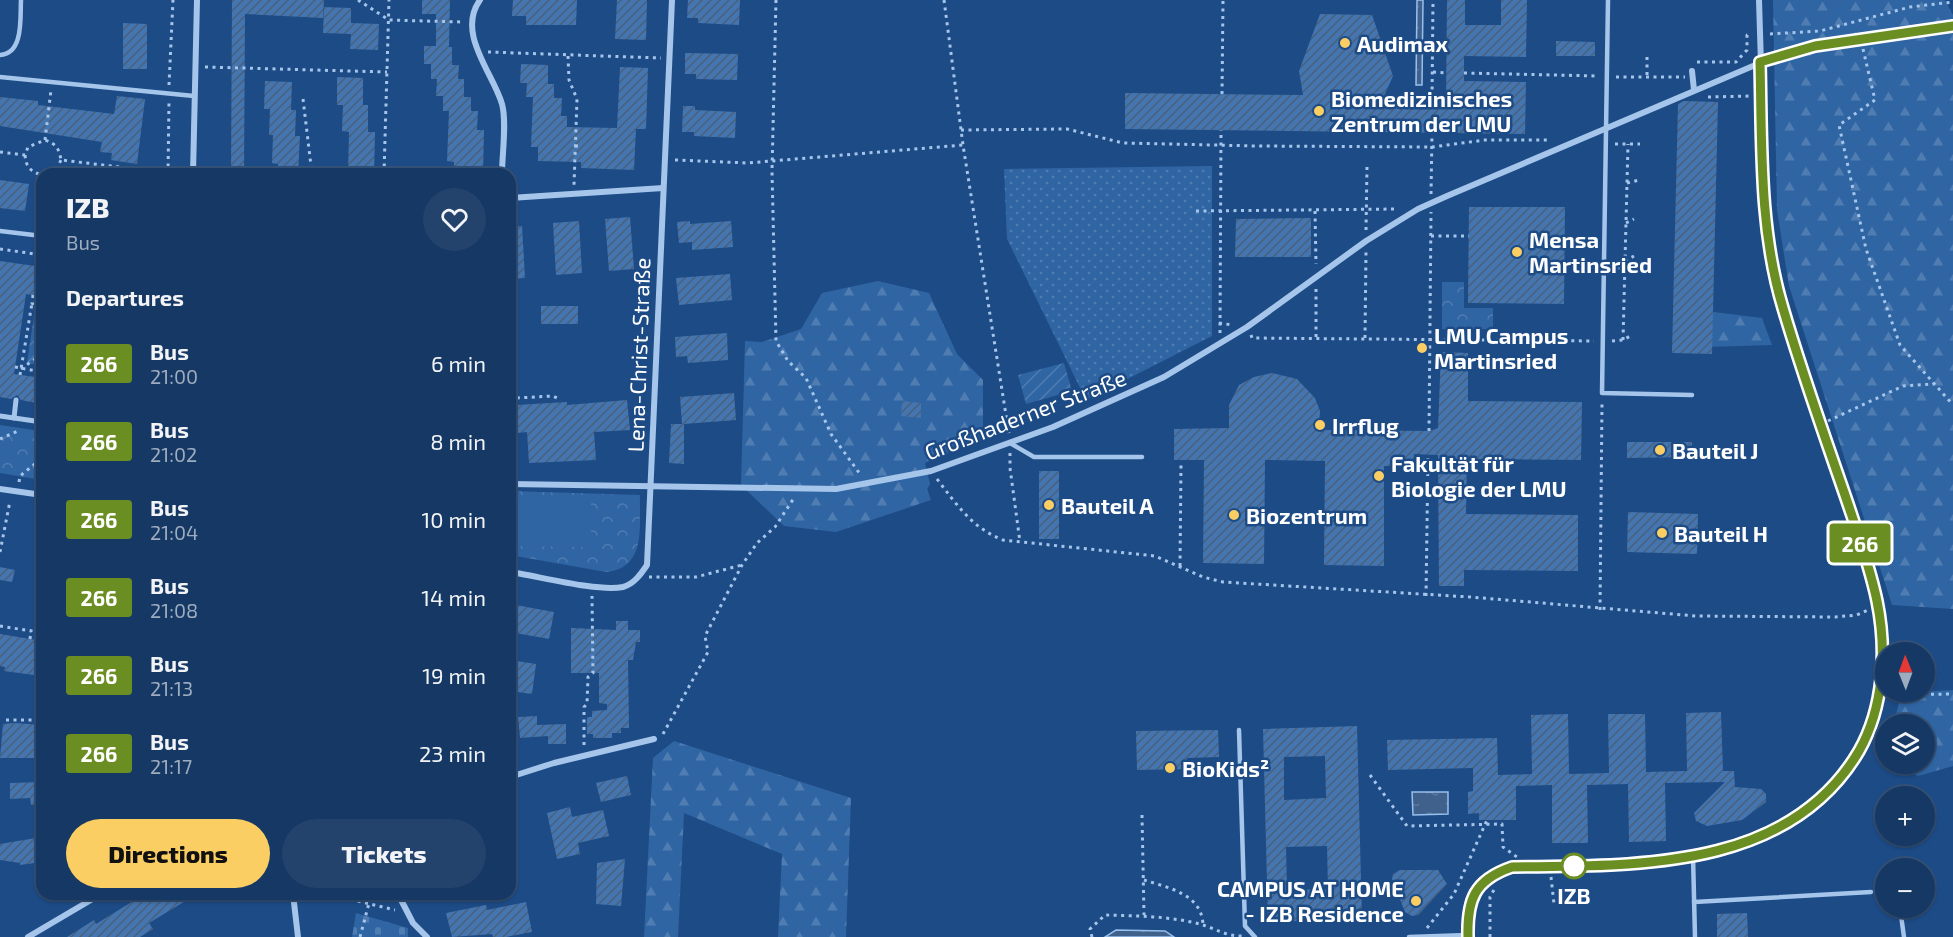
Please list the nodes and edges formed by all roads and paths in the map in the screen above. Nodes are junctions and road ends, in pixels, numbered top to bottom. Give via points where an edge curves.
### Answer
1 (21, 0) edge
2 (196, 0) edge
3 (358, 0) edge
4 (389, 0) edge
5 (480, 0) edge
6 (672, 0) edge
7 (776, 0) edge
8 (944, 0) edge
9 (1223, 0) edge
10 (1433, 0) edge
11 (1608, 0) edge
12 (1759, 0) edge
13 (1953, 2) edge
14 (389, 20) junction
15 (473, 22) junction
16 (1953, 26) edge
17 (1760, 34) junction
18 (1861, 38) junction
19 (477, 51) junction
20 (0, 55) edge
21 (568, 56) junction
22 (1647, 57) dead end
23 (670, 59) junction
24 (1693, 62) dead end
25 (1760, 62) junction
26 (195, 66) junction
27 (387, 72) junction
28 (1433, 72) junction
29 (1447, 73) dead end
30 (1464, 73) dead end
31 (1692, 74) joint
32 (1605, 76) junction
33 (0, 77) edge
34 (1647, 77) junction
35 (1692, 90) junction
36 (1222, 94) dead end
37 (194, 96) junction
38 (1761, 96) junction
39 (1432, 97) dead end
40 (303, 99) dead end
41 (50, 102) dead end
42 (961, 130) junction
43 (1221, 130) dead end
44 (1604, 130) junction
45 (1432, 133) dead end
46 (45, 140) junction
47 (1556, 140) dead end
48 (1604, 144) junction
49 (1628, 144) junction
50 (1640, 144) dead end
51 (963, 145) junction
52 (575, 146) junction
53 (582, 146) dead end
54 (1221, 146) junction
55 (1432, 147) junction
56 (0, 152) edge
57 (25, 155) junction
58 (61, 160) junction
59 (664, 160) junction
60 (774, 161) junction
61 (57, 168) edge
62 (118, 168) edge
63 (193, 168) edge
64 (311, 168) edge
65 (384, 168) edge
66 (502, 168) edge
67 (36, 173) edge
68 (1639, 180) dead end
69 (1627, 183) junction
70 (663, 188) junction
71 (573, 192) junction
72 (516, 197) edge
73 (1431, 203) junction
74 (1418, 209) junction
75 (1196, 211) dead end
76 (1221, 211) junction
77 (1634, 219) dead end
78 (1626, 223) junction
79 (0, 231) edge
80 (36, 235) edge
81 (1431, 236) junction
82 (1469, 236) dead end
83 (0, 249) edge
84 (36, 254) edge
85 (1634, 256) dead end
86 (1625, 261) junction
87 (33, 296) dead end
88 (32, 303) junction
89 (36, 303) edge
90 (36, 308) edge
91 (1219, 323) dead end
92 (1247, 327) junction
93 (1632, 335) dead end
94 (1430, 340) junction
95 (1623, 340) junction
96 (1602, 341) junction
97 (36, 358) edge
98 (15, 367) dead end
99 (21, 369) junction
100 (36, 371) edge
101 (21, 375) dead end
102 (1934, 384) junction
103 (1602, 393) junction
104 (1692, 395) dead end
105 (516, 398) edge
106 (557, 398) dead end
107 (16, 400) dead end
108 (1953, 405) edge
109 (0, 416) edge
110 (14, 418) junction
111 (23, 420) junction
112 (36, 422) edge
113 (1821, 425) junction
114 (22, 429) joint
115 (1429, 431) dead end
116 (0, 440) edge
117 (1010, 443) junction
118 (1428, 454) dead end
119 (1142, 457) dead end
120 (36, 462) edge
121 (1181, 464) dead end
122 (931, 471) junction
123 (870, 483) junction
124 (516, 484) edge
125 (651, 488) junction
126 (0, 489) edge
127 (801, 490) junction
128 (14, 491) junction
129 (36, 494) edge
130 (1020, 542) junction
131 (0, 552) edge
132 (742, 565) junction
133 (1180, 566) junction
134 (516, 573) edge
135 (638, 578) junction
136 (592, 586) junction
137 (1426, 596) junction
138 (1878, 607) junction
139 (1600, 610) junction
140 (2, 627) edge
141 (3, 635) dead end
142 (30, 639) dead end
143 (1880, 642) edge
144 (1935, 694) edge
145 (1953, 694) edge
146 (1877, 702) edge
147 (6, 720) dead end
148 (36, 720) edge
149 (1239, 730) dead end
150 (654, 739) joint
151 (583, 756) junction
152 (516, 775) edge
153 (1370, 775) dead end
154 (1142, 815) dead end
155 (1487, 822) junction
156 (1693, 856) junction
157 (1518, 857) dead end
158 (1542, 878) dead end
159 (1143, 880) junction
160 (1497, 886) dead end
161 (1871, 892) dead end
162 (91, 900) edge
163 (294, 900) edge
164 (352, 900) edge
165 (401, 900) edge
166 (1694, 902) junction
167 (369, 903) junction
168 (1554, 904) dead end
169 (398, 910) dead end
170 (1144, 916) junction
171 (1901, 918) edge
172 (1203, 925) junction
173 (1253, 936) edge
174 (1468, 936) edge
175 (28, 937) edge
176 (298, 937) edge
177 (360, 937) edge
178 (427, 937) edge
179 (1092, 937) edge
180 (1409, 937) edge
181 (1419, 937) edge
182 (1490, 937) edge
183 (1695, 937) edge
184 (1904, 937) edge

1 - 20 lane via 17,44 12,51
2 - 26 street
3 - 14 path
4 - 14 path
5 - 15 street
6 - 23 street, Lena-Christ-Straße
7 - 60 path
8 - 42 path
9 - 36 path
10 - 28 path
11 - 32 lane
12 - 17 street
13 - 17 path via 1910,7 1820,31
14 - 15 path
14 - 27 path
15 - 19 street
16 - 18 street, Großhaderner Straße
17 - 24 path via 1747,35 1747,50 1736,62
17 - 25 street
18 - 25 street, Großhaderner Straße
18 - 102 path via 1875,100 1839,125 1842,140 1866,249 1899,345
19 - 21 path
19 - 66 street via 502,105
21 - 23 path
21 - 52 path via 569,80 577,99
22 - 34 path
23 - 59 street, Lena-Christ-Straße
25 - 35 street, Großhaderner Straße
25 - 38 street
26 - 27 path
26 - 37 street
27 - 65 path
28 - 29 path
28 - 39 path
30 - 32 path
31 - 34 path
31 - 35 street
32 - 34 path
32 - 44 lane
33 - 37 lane
35 - 38 path via 1706,97
35 - 44 street, Großhaderner Straße
37 - 63 street
38 - 113 street via 1771,259 1782,307
40 - 64 path
41 - 46 path
42 - 51 path
42 - 54 path via 1067,129 1123,143
43 - 54 path
44 - 48 lane
44 - 73 street, Großhaderner Straße
45 - 55 path
46 - 57 path via 28,147
46 - 58 path via 54,143
47 - 55 path via 1485,140
48 - 49 path
48 - 96 lane
49 - 50 path
49 - 69 path
51 - 60 path
51 - 117 path
52 - 53 path
52 - 71 path
54 - 55 path
54 - 76 path
55 - 73 path
56 - 57 path
57 - 67 path via 26,164
58 - 61 path
58 - 62 path
59 - 60 path
59 - 70 street, Lena-Christ-Straße
60 - 123 path via 776,341 788,361 806,378 820,414 841,449
68 - 69 path
69 - 78 path
70 - 71 street
70 - 125 street, Lena-Christ-Straße
71 - 72 street
73 - 74 street, Großhaderner Straße
73 - 81 path
74 - 76 path
74 - 92 street, Großhaderner Straße via 1366,241
75 - 76 path
76 - 91 path
77 - 78 path
78 - 86 path
79 - 80 lane
81 - 82 path
81 - 94 path
83 - 84 path
85 - 86 path
86 - 95 path
87 - 88 path
88 - 89 path
88 - 90 path
88 - 99 path
92 - 94 path via 1252,338
92 - 117 street, Großhaderner Straße via 1164,377
93 - 95 path
94 - 96 path
94 - 115 path
95 - 96 path
96 - 103 lane
97 - 99 path
98 - 99 path
99 - 100 path
99 - 101 path
102 - 108 path
102 - 113 path via 1903,386
103 - 104 lane
103 - 139 path
105 - 106 path
107 - 110 street
109 - 110 street
110 - 111 street
111 - 112 street
111 - 114 street
113 - 138 street
114 - 116 path
117 - 119 lane via 1034,457
117 - 122 street, Großhaderner Straße
117 - 130 path
118 - 137 path
120 - 128 path via 20,476
121 - 133 path
122 - 123 street, Großhaderner Straße
122 - 130 path via 966,517 984,532
123 - 127 street, Großhaderner Straße
124 - 125 street, Großhaderner Straße
125 - 127 street, Großhaderner Straße
125 - 135 street, Lena-Christ-Straße via 647,565
126 - 128 street
127 - 132 path
128 - 129 street
128 - 131 path
130 - 133 path via 1155,556
132 - 135 path via 696,577
132 - 150 path via 705,636 708,652 675,716 662,736
133 - 137 path via 1223,582
134 - 136 street
135 - 136 street via 624,586
136 - 151 path via 593,673 588,677 584,707
137 - 139 path
138 - 139 path via 1857,615 1835,617 1696,616
138 - 143 street
140 - 141 path
140 - 142 path via 31,629
144 - 145 path
146 - 156 street via 1868,735 1844,774 1826,794 1775,831
147 - 148 path
149 - 173 lane via 1245,926
150 - 151 street
151 - 152 street
153 - 155 path via 1407,826
154 - 159 path
155 - 157 path via 1502,824 1503,847
155 - 181 path via 1454,894
156 - 166 lane
156 - 174 street via 1639,864 1512,867 1478,888 1471,901
158 - 168 path via 1551,877 1554,882
159 - 170 path
159 - 172 path via 1171,888 1192,900 1202,912
160 - 182 path via 1490,897
161 - 166 lane
162 - 175 street
163 - 176 street
164 - 167 path
165 - 178 street
166 - 183 lane
167 - 169 path
167 - 177 path
170 - 172 path
170 - 179 path via 1105,915 1090,929
171 - 184 lane
172 - 173 path via 1218,932
174 - 181 lane
180 - 181 lane

